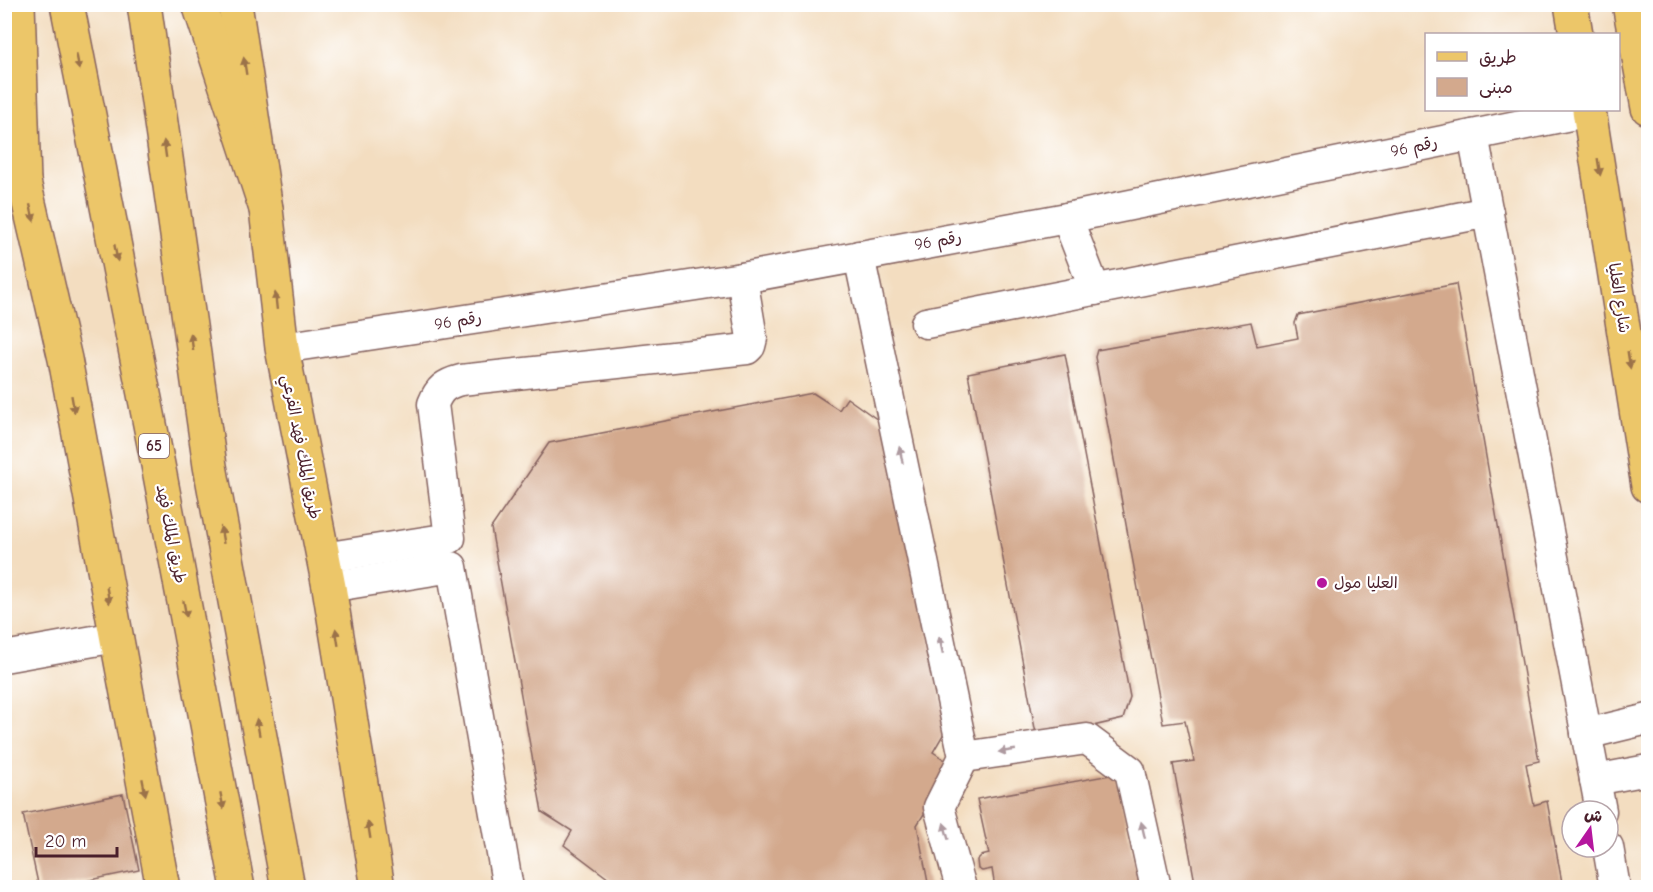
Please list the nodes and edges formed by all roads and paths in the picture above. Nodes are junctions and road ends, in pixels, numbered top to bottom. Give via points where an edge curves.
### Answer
1 (18, 4) edge
2 (67, 4) edge
3 (144, 4) edge
4 (199, 4) edge
5 (235, 4) edge
6 (1570, 4) edge
7 (1629, 4) edge
8 (1576, 33) edge
9 (4, 95) edge
10 (1648, 108) edge
11 (1585, 111) edge
12 (1590, 111) edge
13 (1473, 135) junction
14 (24, 181) junction
15 (266, 209) junction
16 (1488, 212) junction
17 (1067, 218) junction
18 (859, 256) junction
19 (742, 278) junction
20 (1095, 290) junction
21 (926, 323) dead end
22 (282, 348) junction
23 (1648, 486) edge
24 (451, 553) junction
25 (326, 573) junction
26 (116, 638) junction
27 (4, 657) edge
28 (1648, 719) edge
29 (1586, 734) junction
30 (964, 758) junction
31 (1648, 770) edge
32 (1595, 780) junction
33 (1599, 799) edge
34 (1610, 859) edge
35 (163, 888) edge
36 (238, 888) edge
37 (288, 888) edge
38 (378, 888) edge
39 (508, 888) edge
40 (961, 888) edge
41 (1156, 888) edge
42 (1615, 888) edge

1 - 14 main road
2 -> 36 main road, طريق الملك فهد / 65
37 -> 3 main road via 210,466
4 - 15 main road
15 -> 5 main road, طريق الملك فهد الفرعي
6 - 8 main road
7 - 10 main road
9 - 14 main road
11 - 13 street, رقم 96
12 -> 23 main road, شارع العليا
13 - 16 street
13 - 17 street, رقم 96
14 -> 26 main road via 64,359
22 -> 15 main road, طريق الملك فهد الفرعي
16 - 20 street
16 - 29 street
17 - 18 street, رقم 96
17 - 20 street
18 - 19 street, رقم 96
30 -> 18 street
19 - 22 street, رقم 96
19 - 24 street via 752,338 747,349 461,380 438,392 433,404
20 - 21 street
22 - 25 main road, طريق الملك فهد الفرعي
24 - 25 street
24 - 39 street
38 -> 25 main road, طريق الملك فهد الفرعي
26 - 27 street
26 -> 35 main road
28 - 29 street
29 - 32 street
40 -> 30 street via 939,807
41 -> 30 street via 1130,771 1087,739
31 - 32 street
32 - 33 street
34 - 42 street

